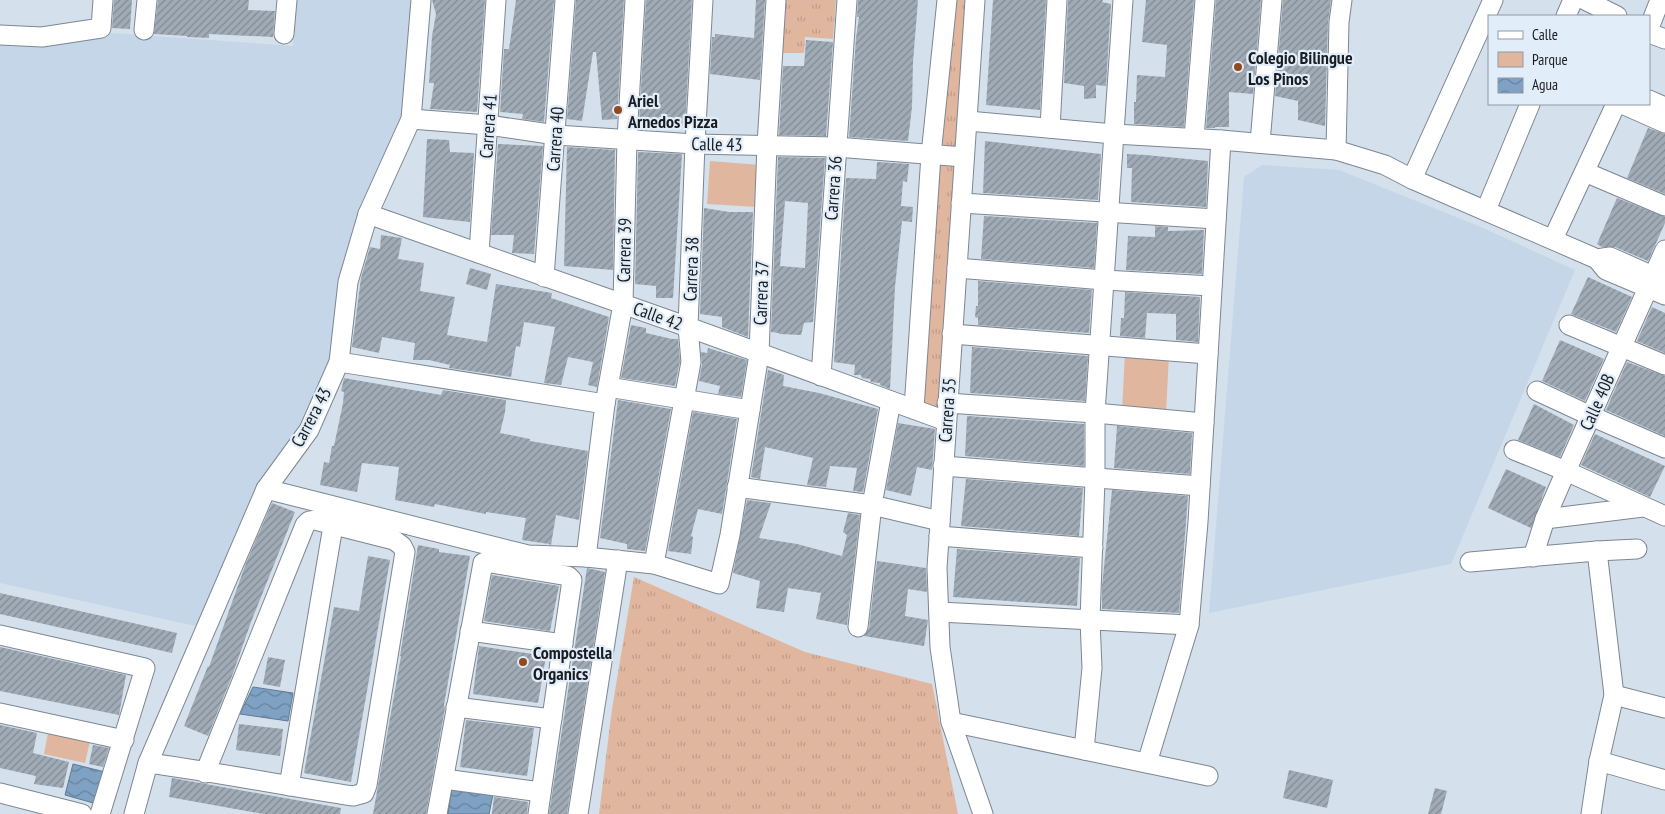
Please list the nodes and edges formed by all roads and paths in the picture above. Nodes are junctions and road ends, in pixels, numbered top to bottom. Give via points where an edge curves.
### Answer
1 (103, 0) edge
2 (147, 0) edge
3 (287, 0) edge
4 (421, 0) edge
5 (496, 0) edge
6 (565, 0) edge
7 (635, 0) edge
8 (703, 0) edge
9 (776, 0) edge
10 (847, 0) edge
11 (948, 0) edge
12 (976, 0) edge
13 (1056, 0) edge
14 (1123, 0) edge
15 (1205, 0) edge
16 (1272, 0) edge
17 (1342, 0) edge
18 (1492, 0) edge
19 (1573, 0) edge
20 (1585, 0) edge
21 (1660, 0) edge
22 (1566, 15) edge
23 (1614, 15) edge
24 (1650, 25) edge
25 (144, 30) dead end
26 (1650, 33) edge
27 (284, 34) dead end
28 (0, 35) edge
29 (1665, 39) edge
30 (1650, 100) edge
31 (1530, 105) edge
32 (1616, 105) edge
33 (1624, 105) edge
34 (1665, 107) edge
35 (411, 119) junction
36 (968, 121) junction
37 (1665, 123) edge
38 (488, 125) junction
39 (1050, 128) junction
40 (1114, 134) junction
41 (556, 135) junction
42 (1194, 138) junction
43 (627, 139) junction
44 (1221, 140) junction
45 (1260, 143) junction
46 (695, 144) junction
47 (767, 145) junction
48 (836, 147) junction
49 (1336, 150) junction
50 (931, 155) junction
51 (964, 157) junction
52 (1585, 172) junction
53 (1412, 179) junction
54 (961, 203) junction
55 (1665, 206) edge
56 (1486, 210) junction
57 (1109, 212) junction
58 (368, 214) junction
59 (1216, 219) junction
60 (1554, 239) junction
61 (1665, 250) edge
62 (479, 253) junction
63 (957, 268) junction
64 (544, 277) junction
65 (1104, 280) junction
66 (1655, 282) edge
67 (1212, 286) junction
68 (1665, 296) edge
69 (623, 304) junction
70 (1569, 326) dead end
71 (688, 327) junction
72 (952, 334) junction
73 (1100, 346) junction
74 (1621, 346) junction
75 (759, 354) junction
76 (1208, 354) junction
77 (339, 362) junction
78 (1665, 365) edge
79 (821, 376) junction
80 (1537, 391) dead end
81 (606, 395) junction
82 (684, 399) junction
83 (891, 401) junction
84 (750, 410) junction
85 (914, 410) junction
86 (947, 412) junction
87 (1095, 413) junction
88 (1591, 416) junction
89 (1204, 423) junction
90 (1665, 448) edge
91 (1514, 450) dead end
92 (943, 466) junction
93 (1566, 471) junction
94 (1095, 479) junction
95 (1200, 486) junction
96 (737, 487) junction
97 (266, 489) junction
98 (872, 505) junction
99 (1645, 507) junction
100 (1665, 516) edge
101 (1546, 519) junction
102 (333, 526) junction
103 (939, 528) junction
104 (1093, 548) junction
105 (1637, 549) dead end
106 (1597, 551) junction
107 (586, 557) junction
108 (1533, 557) junction
109 (618, 560) junction
110 (1470, 562) dead end
111 (654, 564) junction
112 (939, 612) junction
113 (1090, 620) junction
114 (1189, 625) junction
115 (858, 627) dead end
116 (470, 631) junction
117 (0, 635) edge
118 (563, 644) junction
119 (1614, 695) junction
120 (456, 707) junction
121 (1665, 708) edge
122 (0, 713) edge
123 (552, 719) junction
124 (951, 722) junction
125 (124, 740) junction
126 (1084, 750) junction
127 (1599, 761) junction
128 (148, 763) junction
129 (1147, 763) junction
130 (205, 773) junction
131 (1208, 776) dead end
132 (444, 779) junction
133 (1665, 780) edge
134 (288, 786) junction
135 (541, 792) junction
136 (0, 793) edge
137 (0, 801) edge
138 (58, 809) junction
139 (82, 814) edge
140 (100, 814) edge
141 (134, 814) edge
142 (437, 814) edge
143 (538, 814) edge
144 (578, 814) edge
145 (983, 814) edge
146 (1591, 814) edge

1 - 28 street via 102,28 42,37
2 - 25 street
3 - 27 street
4 - 35 street, Carrera 43
5 - 38 street, Carrera 41
6 - 41 street, Carrera 40
7 - 43 street, Carrera 39
8 - 46 street, Carrera 38
9 - 47 street, Carrera 37
10 - 48 street, Carrera 36
11 - 50 street
12 - 36 street, Carrera 35
13 - 39 street
14 - 40 street
15 - 42 street
16 - 45 street
17 - 49 street
18 - 53 street
19 - 22 street
20 - 23 street
21 - 24 street
26 - 29 street
30 - 34 street
31 - 56 street
32 - 52 street
33 - 37 street
35 - 38 street, Calle 43
35 - 58 street, Carrera 43
36 - 39 street
36 - 51 street, Carrera 35
38 - 41 street, Calle 43
38 - 62 street, Carrera 41
39 - 40 street
40 - 42 street
40 - 57 street
41 - 43 street, Calle 43
41 - 64 street, Carrera 40
42 - 44 street
43 - 46 street, Calle 43
43 - 69 street, Carrera 39
44 - 45 street
44 - 59 street
45 - 49 street
46 - 47 street, Calle 43
46 - 71 street, Carrera 38
47 - 48 street, Calle 43
47 - 75 street, Carrera 37
48 - 50 street, Calle 43
48 - 79 street, Carrera 36
49 - 53 street via 1385,165
50 - 51 street, Calle 43
50 - 85 street
51 - 54 street, Carrera 35
52 - 55 street
52 - 60 street
53 - 56 street
54 - 57 street
54 - 63 street, Carrera 35
56 - 60 street
57 - 59 street
57 - 65 street
58 - 62 street, Calle 42
58 - 77 street, Carrera 43 via 348,282
59 - 67 street
60 - 66 street via 1598,259 1610,257
61 - 66 street, Calle 40B
62 - 64 street, Calle 42
63 - 65 street
63 - 72 street, Carrera 35
64 - 69 street, Calle 42
65 - 67 street
65 - 73 street
66 - 68 street
66 - 74 street, Calle 40B
67 - 76 street
69 - 71 street, Calle 42
69 - 81 street, Carrera 39
70 - 74 street
71 - 75 street, Calle 42
71 - 82 street, Carrera 38 via 691,362
72 - 73 street
72 - 86 street, Carrera 35
73 - 76 street
73 - 87 street
74 - 78 street
74 - 88 street, Calle 40B
75 - 79 street, Calle 42
75 - 84 street, Carrera 37
76 - 89 street
77 - 81 street
77 - 97 street, Carrera 43 via 309,430
79 - 83 street, Calle 42
80 - 88 street
81 - 82 street
81 - 107 street, Carrera 39
82 - 84 street
82 - 111 street, Carrera 38
83 - 85 street, Calle 42
83 - 98 street
84 - 96 street, Carrera 37
85 - 86 street, Calle 42
86 - 87 street, Calle 42
86 - 92 street, Carrera 35
87 - 89 street, Calle 42
87 - 94 street
88 - 90 street
88 - 93 street, Calle 40B
89 - 95 street
91 - 93 street
92 - 94 street
92 - 103 street, Carrera 35
93 - 99 street
93 - 101 street, Calle 40B
94 - 95 street
94 - 104 street
95 - 114 street
96 - 98 street
96 - 111 street, Carrera 37 via 719,584
97 - 107 street via 528,555
97 - 128 street, Carrera 43
98 - 103 street
98 - 115 street
99 - 100 street
99 - 101 street
101 - 108 street, Calle 40B
102 - 130 street via 315,520 309,520 305,525
102 - 134 street
102 - 134 street via 394,540 405,552 367,785 364,793 353,796
103 - 104 street
103 - 112 street, Carrera 35
104 - 113 street
105 - 106 street
106 - 108 street
106 - 119 street
107 - 109 street
108 - 110 street
109 - 111 street
109 - 144 street
112 - 113 street
112 - 124 street, Carrera 35 via 940,648
113 - 114 street
113 - 126 street via 1092,668
114 - 129 street
116 - 118 street
116 - 118 street via 485,562 568,576 572,580
116 - 120 street
117 - 125 street via 145,668
118 - 123 street
119 - 121 street
119 - 127 street
120 - 123 street
120 - 132 street
122 - 125 street
123 - 135 street
124 - 126 street
124 - 145 street, Carrera 35
125 - 140 street
126 - 129 street
127 - 133 street
127 - 146 street
128 - 130 street
128 - 141 street, Carrera 43
129 - 131 street
130 - 134 street
132 - 135 street
132 - 142 street
135 - 143 street
136 - 138 street
137 - 138 street
138 - 139 street

